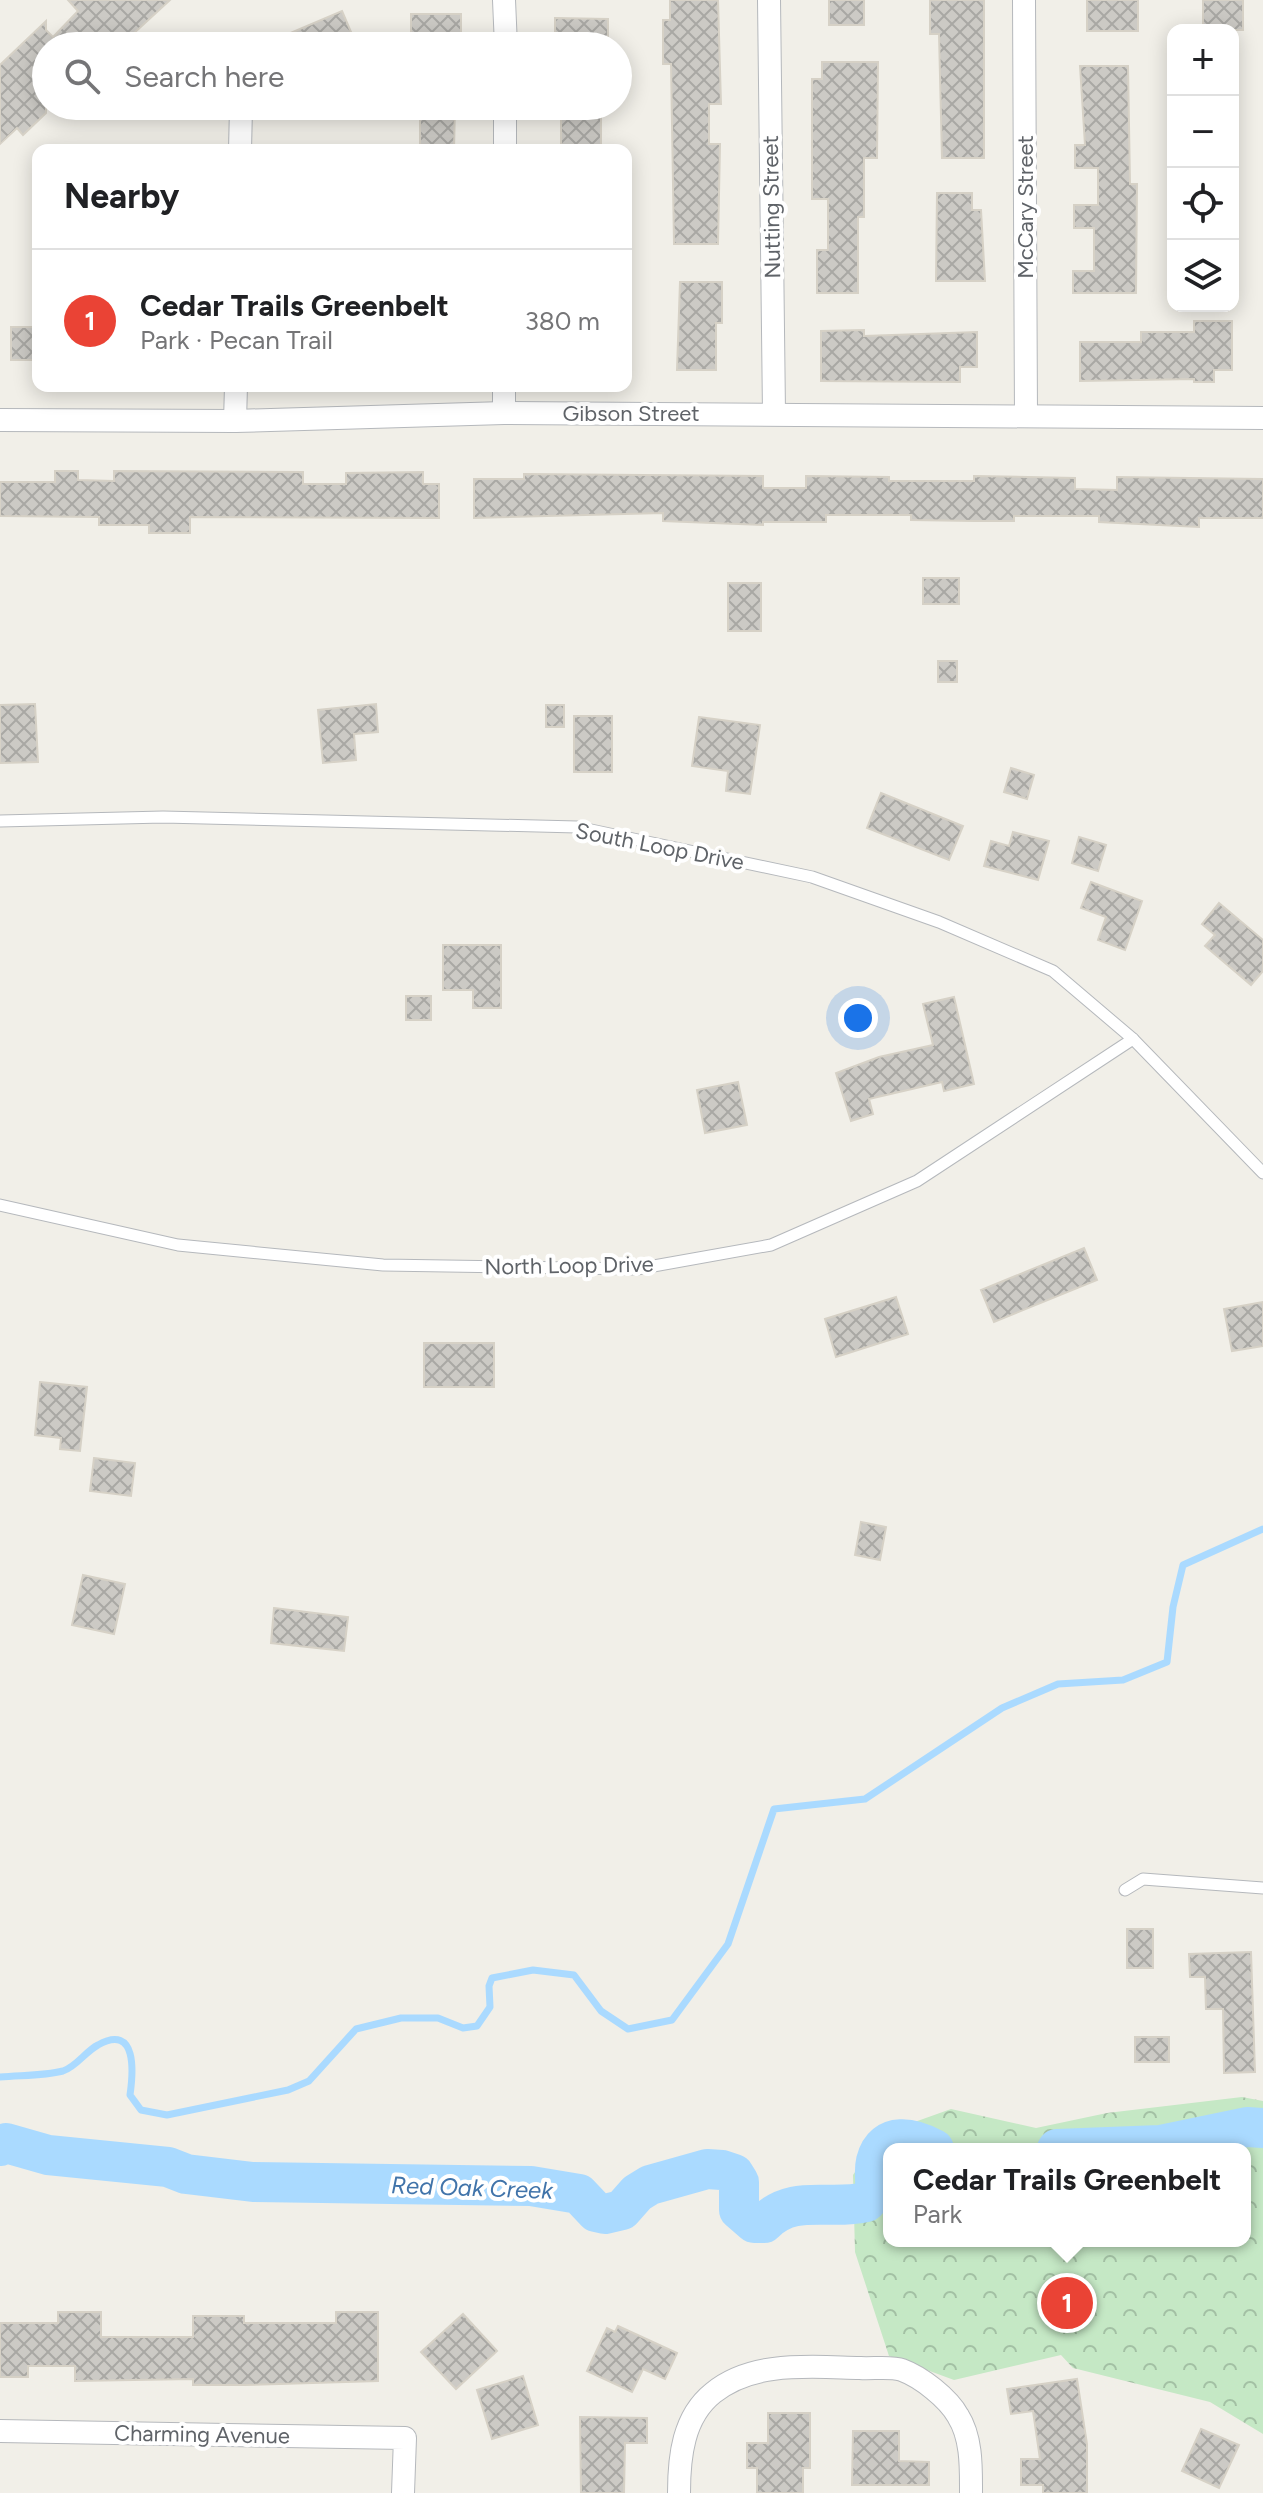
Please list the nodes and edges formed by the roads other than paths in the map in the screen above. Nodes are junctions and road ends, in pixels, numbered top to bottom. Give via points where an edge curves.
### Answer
1 (504, 0) edge
2 (769, 0) edge
3 (1024, 0) edge
4 (505, 32) edge
5 (241, 120) edge
6 (505, 120) edge
7 (240, 144) edge
8 (505, 144) edge
9 (236, 392) edge
10 (504, 392) edge
11 (504, 413) junction
12 (774, 413) junction
13 (1026, 415) junction
14 (1263, 418) edge
15 (0, 420) edge
16 (235, 421) junction
17 (0, 821) edge
18 (1133, 1039) junction
19 (1263, 1173) edge
20 (0, 1205) edge
21 (1263, 1888) edge
22 (1125, 1890) dead end
23 (0, 2431) edge
24 (403, 2493) edge
25 (679, 2493) edge
26 (971, 2493) edge

1 - 4 street
2 - 12 street, Nutting Street
3 - 13 street, McCary Street
5 - 7 street
6 - 8 street
9 - 16 street
10 - 11 street
11 - 12 street, Gibson Street
11 - 16 street, Gibson Street
12 - 13 street, Gibson Street
13 - 14 street, Gibson Street
15 - 16 street, Gibson Street
17 - 18 lane, South Loop Drive via 163,817 577,827 812,877 939,922 1053,971
18 - 19 lane, South Loop Drive
18 - 20 lane, North Loop Drive via 917,1181 771,1245 637,1269 383,1265 194,1247
21 - 22 lane via 1143,1879
23 - 24 street, Charming Avenue via 405,2438
25 - 26 street via 688,2425 712,2393 744,2376 790,2366 901,2370 944,2398 967,2435

